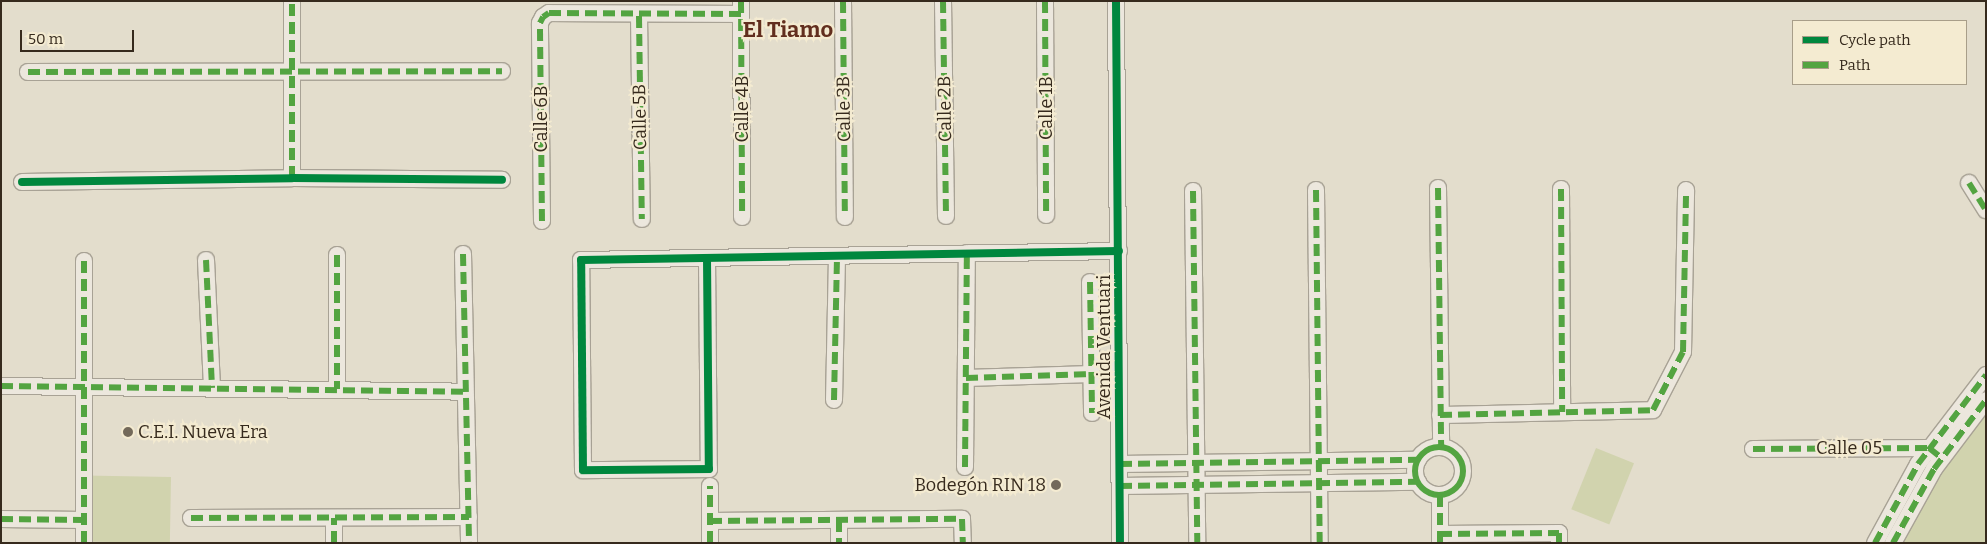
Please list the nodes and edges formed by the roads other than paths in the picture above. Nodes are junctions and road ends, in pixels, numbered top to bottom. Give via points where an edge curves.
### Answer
1 (292, 1) edge
2 (843, 1) edge
3 (944, 1) edge
4 (1045, 1) edge
5 (1116, 1) edge
6 (741, 8) edge
7 (639, 16) junction
8 (292, 69) junction
9 (502, 71) dead end
10 (28, 72) dead end
11 (292, 178) junction
12 (502, 180) dead end
13 (22, 182) dead end
14 (1969, 183) dead end
15 (1438, 188) dead end
16 (1561, 189) dead end
17 (1316, 190) dead end
18 (1686, 190) dead end
19 (1193, 191) dead end
20 (1986, 210) edge
21 (1046, 215) dead end
22 (946, 216) dead end
23 (742, 217) dead end
24 (845, 217) dead end
25 (642, 219) dead end
26 (542, 221) dead end
27 (1118, 251) junction
28 (463, 254) dead end
29 (967, 254) junction
30 (337, 255) dead end
31 (837, 256) junction
32 (707, 258) junction
33 (206, 260) dead end
34 (84, 261) dead end
35 (1090, 282) dead end
36 (1092, 374) junction
37 (1986, 375) edge
38 (966, 378) junction
39 (1, 386) edge
40 (84, 386) junction
41 (212, 388) junction
42 (337, 390) junction
43 (466, 392) junction
44 (834, 400) dead end
45 (1986, 400) edge
46 (1092, 412) dead end
47 (1562, 412) junction
48 (1440, 415) junction
49 (1441, 446) junction
50 (1753, 449) dead end
51 (1935, 453) junction
52 (1418, 460) junction
53 (1320, 462) junction
54 (1120, 464) junction
55 (1196, 464) junction
56 (965, 468) dead end
57 (1418, 482) junction
58 (1319, 485) junction
59 (710, 486) dead end
60 (1120, 486) junction
61 (1197, 486) junction
62 (1440, 495) junction
63 (469, 517) junction
64 (191, 518) dead end
65 (334, 518) junction
66 (1, 519) edge
67 (84, 520) junction
68 (839, 520) junction
69 (710, 521) junction
70 (1440, 538) edge
71 (84, 543) edge
72 (334, 543) edge
73 (469, 543) edge
74 (710, 543) edge
75 (840, 543) edge
76 (963, 543) edge
77 (1120, 543) edge
78 (1197, 543) edge
79 (1320, 543) edge
80 (1559, 543) edge
81 (1875, 543) edge
82 (1893, 543) edge

1 - 8 street
2 - 24 street, Calle 3B
3 - 22 street, Calle 2B
4 - 21 street, Calle 1B
5 - 27 street, Avenida Ventuari
6 - 7 street
6 - 23 street, Calle 4B
7 - 25 street, Calle 5B
7 - 26 street, Calle 6B via 549,13 540,23
8 - 9 street
8 - 10 street
8 - 11 street
11 - 12 street
11 - 13 street
14 - 20 street
15 - 48 street
16 - 47 street
17 - 53 street
18 - 47 street via 1684,352 1653,410
19 - 55 street
27 - 29 street
27 - 54 street, Avenida Ventuari
28 - 43 street
29 - 31 street
29 - 38 street
30 - 42 street
31 - 32 street
31 - 44 street
32 - 32 street via 581,260 583,470 708,469
33 - 41 street
34 - 40 street
35 - 36 street
36 - 38 street
36 - 46 street
37 - 51 street
38 - 56 street
39 - 40 street
40 - 41 street
40 - 67 street
41 - 42 street
42 - 43 street
43 - 63 street
45 - 51 street
47 - 48 street
48 - 49 street
49 - 52 street via 1426,450
49 - 62 street via 1461,460 1463,475 1456,489
50 - 51 street, Calle 05
51 - 81 street via 1904,487
51 - 82 street
52 - 53 street
52 - 57 street via 1415,471
53 - 55 street
53 - 58 street
54 - 55 street
54 - 60 street, Avenida Ventuari
55 - 61 street
57 - 58 street
57 - 62 street via 1426,491
58 - 61 street
58 - 79 street
59 - 69 street
60 - 61 street
60 - 77 street, Avenida Ventuari
61 - 78 street
62 - 70 street
63 - 65 street
63 - 73 street
64 - 65 street
65 - 72 street
66 - 67 street
67 - 71 street
68 - 69 street
68 - 75 street
68 - 76 street via 962,519
69 - 74 street
70 - 80 street via 1559,533

